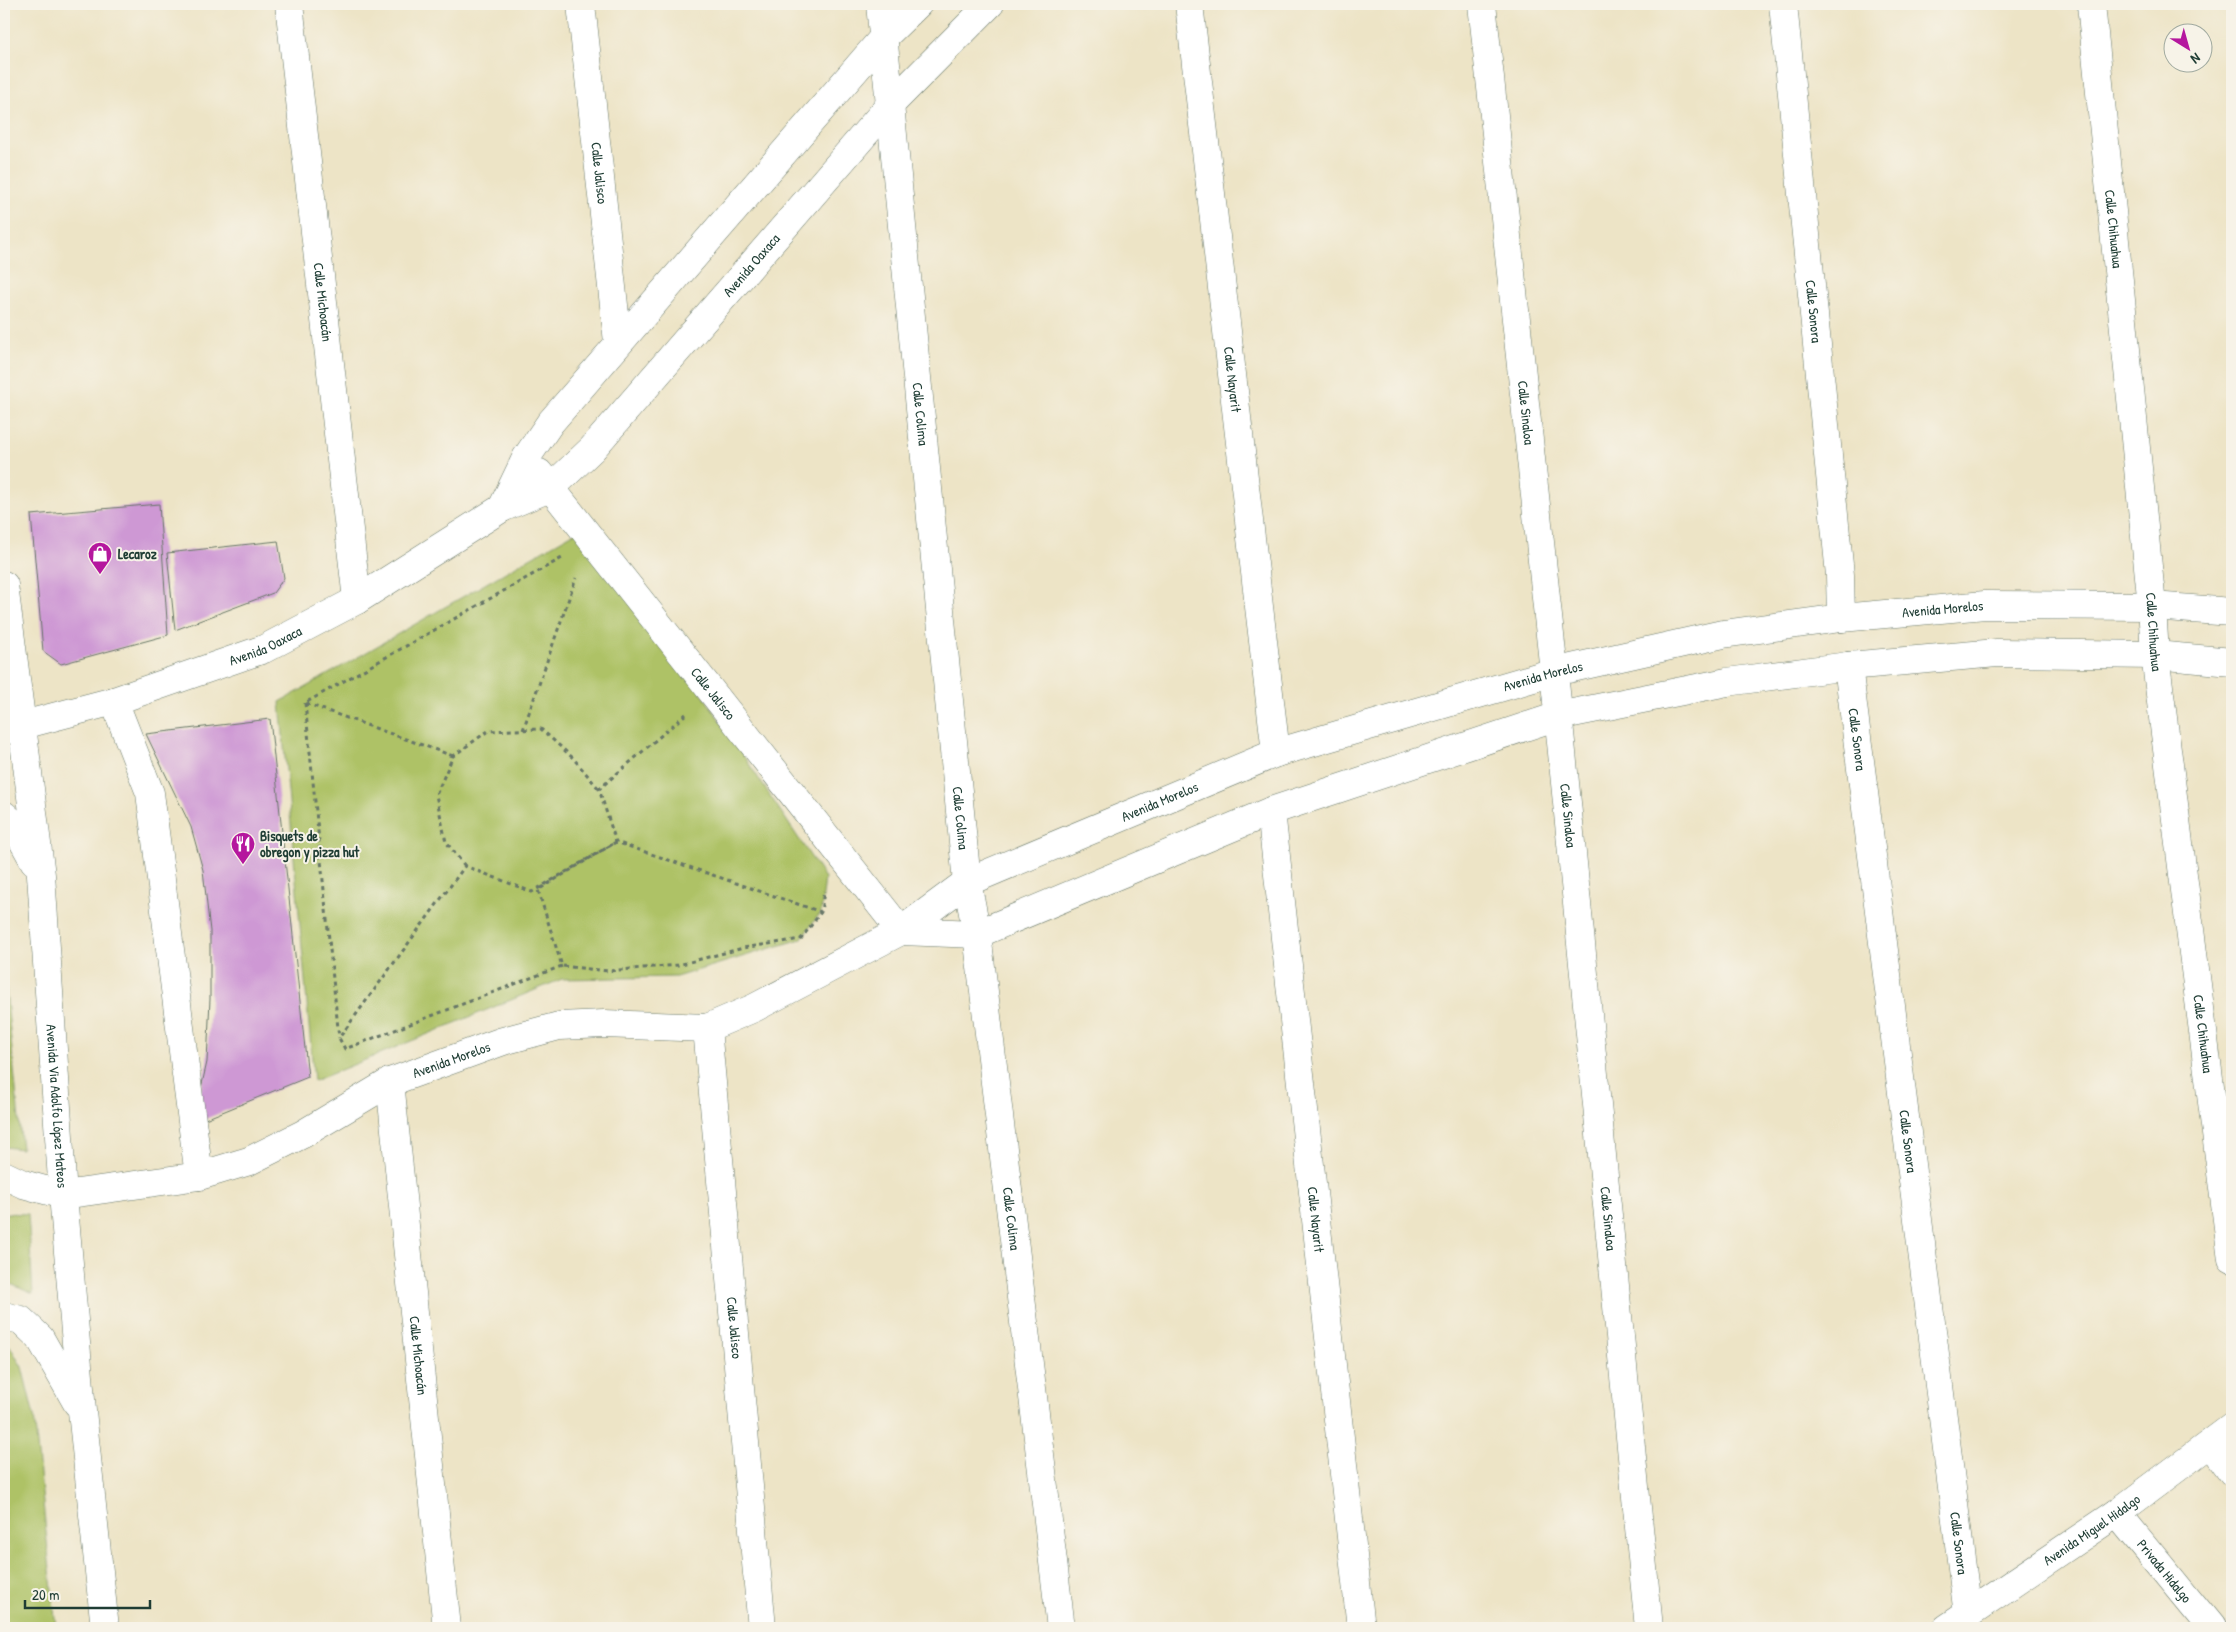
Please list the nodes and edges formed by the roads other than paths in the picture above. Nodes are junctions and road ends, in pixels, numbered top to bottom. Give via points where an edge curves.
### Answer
1 (289, 4) edge
2 (581, 4) edge
3 (880, 4) edge
4 (918, 4) edge
5 (990, 4) edge
6 (1189, 4) edge
7 (1482, 4) edge
8 (1783, 4) edge
9 (2091, 4) edge
10 (883, 38) junction
11 (890, 105) junction
12 (618, 342) junction
13 (526, 458) junction
14 (552, 487) junction
15 (502, 508) junction
16 (4, 585) edge
17 (357, 600) junction
18 (2152, 606) junction
19 (2232, 612) edge
20 (1841, 618) junction
21 (2155, 655) junction
22 (2232, 662) edge
23 (1848, 666) junction
24 (1554, 672) junction
25 (114, 701) junction
26 (1558, 716) junction
27 (13, 728) edge
28 (1276, 753) junction
29 (1271, 811) junction
30 (4, 815) edge
31 (42, 876) junction
32 (967, 882) junction
33 (901, 930) junction
34 (977, 934) junction
35 (707, 1028) junction
36 (390, 1082) junction
37 (4, 1175) edge
38 (199, 1176) junction
39 (63, 1195) junction
40 (2232, 1259) edge
41 (4, 1316) edge
42 (82, 1411) junction
43 (2232, 1427) edge
44 (2211, 1443) junction
45 (2232, 1472) edge
46 (2117, 1514) junction
47 (1958, 1622) edge
48 (105, 1628) edge
49 (447, 1628) edge
50 (762, 1628) edge
51 (1061, 1628) edge
52 (1361, 1628) edge
53 (1649, 1628) edge
54 (2211, 1628) edge

1 - 17 street, Calle Michoacán
2 - 12 street, Calle Jalisco
3 - 10 street, Calle Colima
4 - 10 street
5 - 11 street, Avenida Oaxaca
6 - 28 street, Calle Nayarit
7 - 24 street, Calle Sinaloa
8 - 20 street, Calle Sonora via 1840,575
9 - 18 street, Calle Chihuahua
10 - 11 street, Calle Colima
10 - 12 street
11 - 14 street, Avenida Oaxaca via 592,449
11 - 32 street, Calle Colima
12 - 13 street via 550,423
13 - 14 street, Calle Jalisco
13 - 15 street
14 - 15 street, Avenida Oaxaca
14 - 33 street, Calle Jalisco
15 - 17 street, Avenida Oaxaca
16 - 27 street, Avenida Via Adolfo López Mateos
17 - 25 street, Avenida Oaxaca via 264,649
18 - 19 street, Avenida Morelos
18 - 20 street, Avenida Morelos via 1985,604
18 - 21 street, Calle Chihuahua
20 - 24 street, Avenida Morelos via 1723,634
21 - 22 street
21 - 23 street via 1997,653
21 - 40 street, Calle Chihuahua
23 - 26 street via 1727,682
23 - 47 street, Calle Sonora
24 - 26 street, Calle Sinaloa
24 - 28 street, Avenida Morelos
25 - 27 street, Avenida Oaxaca
25 - 38 street via 150,792
26 - 29 street
26 - 53 street, Calle Sinaloa
27 - 31 street, Avenida Via Adolfo López Mateos
28 - 32 street, Avenida Morelos
29 - 34 street
29 - 52 street, Calle Nayarit
30 - 31 street via 13,824
31 - 39 street, Avenida Via Adolfo López Mateos
32 - 33 street, Avenida Morelos
32 - 34 street, Calle Colima
33 - 34 street
33 - 35 street, Avenida Morelos via 754,1008
34 - 51 street, Calle Colima
35 - 36 street, Avenida Morelos via 604,1024 559,1026 503,1041
35 - 50 street, Calle Jalisco
36 - 38 street, Avenida Morelos via 303,1134 249,1161
36 - 49 street, Calle Michoacán
37 - 39 street, Avenida Morelos
38 - 39 street, Avenida Morelos
39 - 42 street, Avenida Via Adolfo López Mateos
41 - 42 street via 21,1320 40,1338
42 - 48 street, Avenida Via Adolfo López Mateos
43 - 44 street, Avenida Miguel Hidalgo
44 - 45 street
44 - 46 street, Avenida Miguel Hidalgo
46 - 47 street, Avenida Miguel Hidalgo
46 - 54 street, Privada Hidalgo

